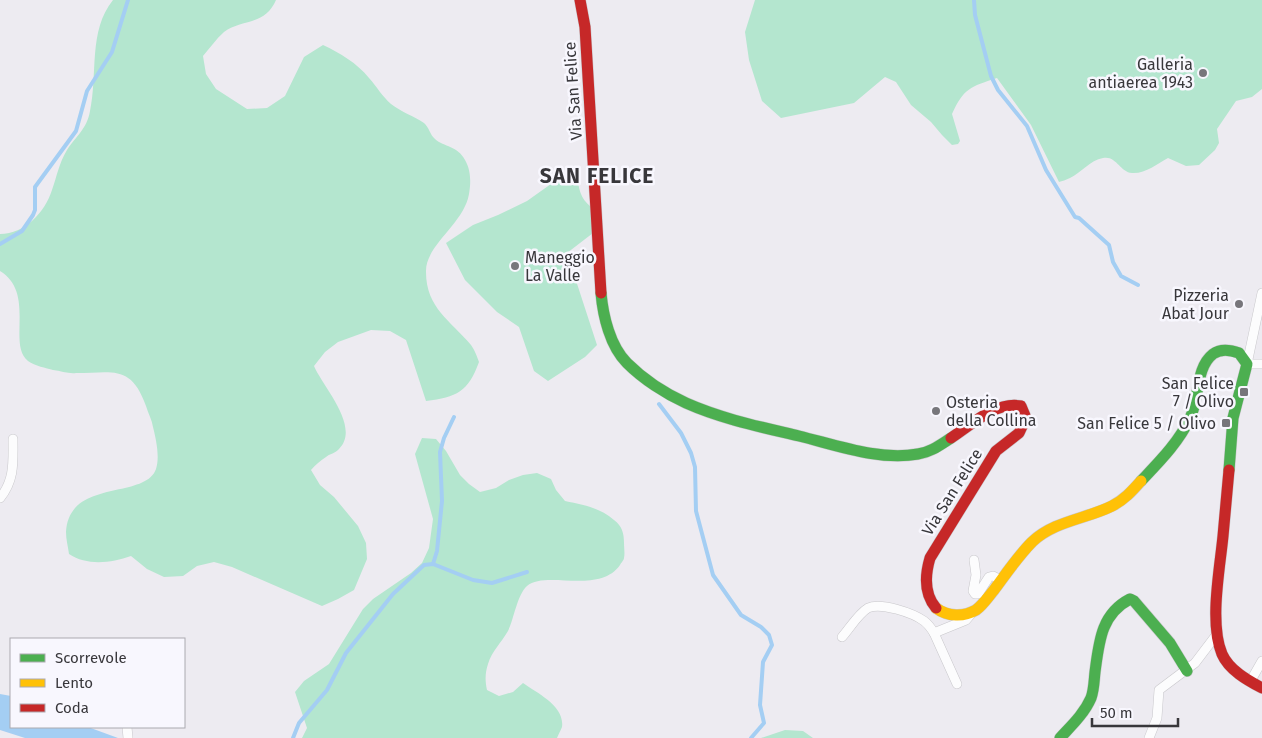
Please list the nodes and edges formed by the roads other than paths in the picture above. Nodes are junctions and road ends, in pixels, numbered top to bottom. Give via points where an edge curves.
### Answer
1 (580, 0) edge
2 (1262, 293) edge
3 (1247, 364) junction
4 (1262, 364) edge
5 (13, 439) dead end
6 (0, 498) edge
7 (974, 560) dead end
8 (1001, 580) junction
9 (974, 611) junction
10 (934, 633) junction
11 (1217, 634) junction
12 (842, 637) dead end
13 (1262, 661) edge
14 (1187, 671) junction
15 (1250, 682) junction
16 (957, 684) dead end
17 (1262, 688) edge
18 (1060, 738) edge
19 (1149, 738) edge

1 - 9 street, Via San Felice via 585,27 602,308 624,360 633,369 698,408 760,427 853,449 904,456 922,455 936,449 997,408 1011,404 1020,406 1026,418 1023,428 989,461 927,567 927,589 935,607 950,614
2 - 3 street
3 - 4 street
3 - 8 street via 1233,350 1214,354 1204,371 1192,415 1178,438 1147,475 1124,499 1045,532 1030,544
3 - 11 street via 1234,418 1219,571
5 - 6 street via 11,480
7 - 8 street via 975,594 990,577
8 - 9 street
9 - 10 street via 966,620
10 - 12 street via 926,622 913,615 874,606 864,612
10 - 16 street
11 - 14 street
11 - 15 street via 1222,655
13 - 15 street
14 - 18 street via 1180,654 1134,601 1123,602 1104,626 1091,698
14 - 19 street via 1159,690 1158,718
15 - 17 street

